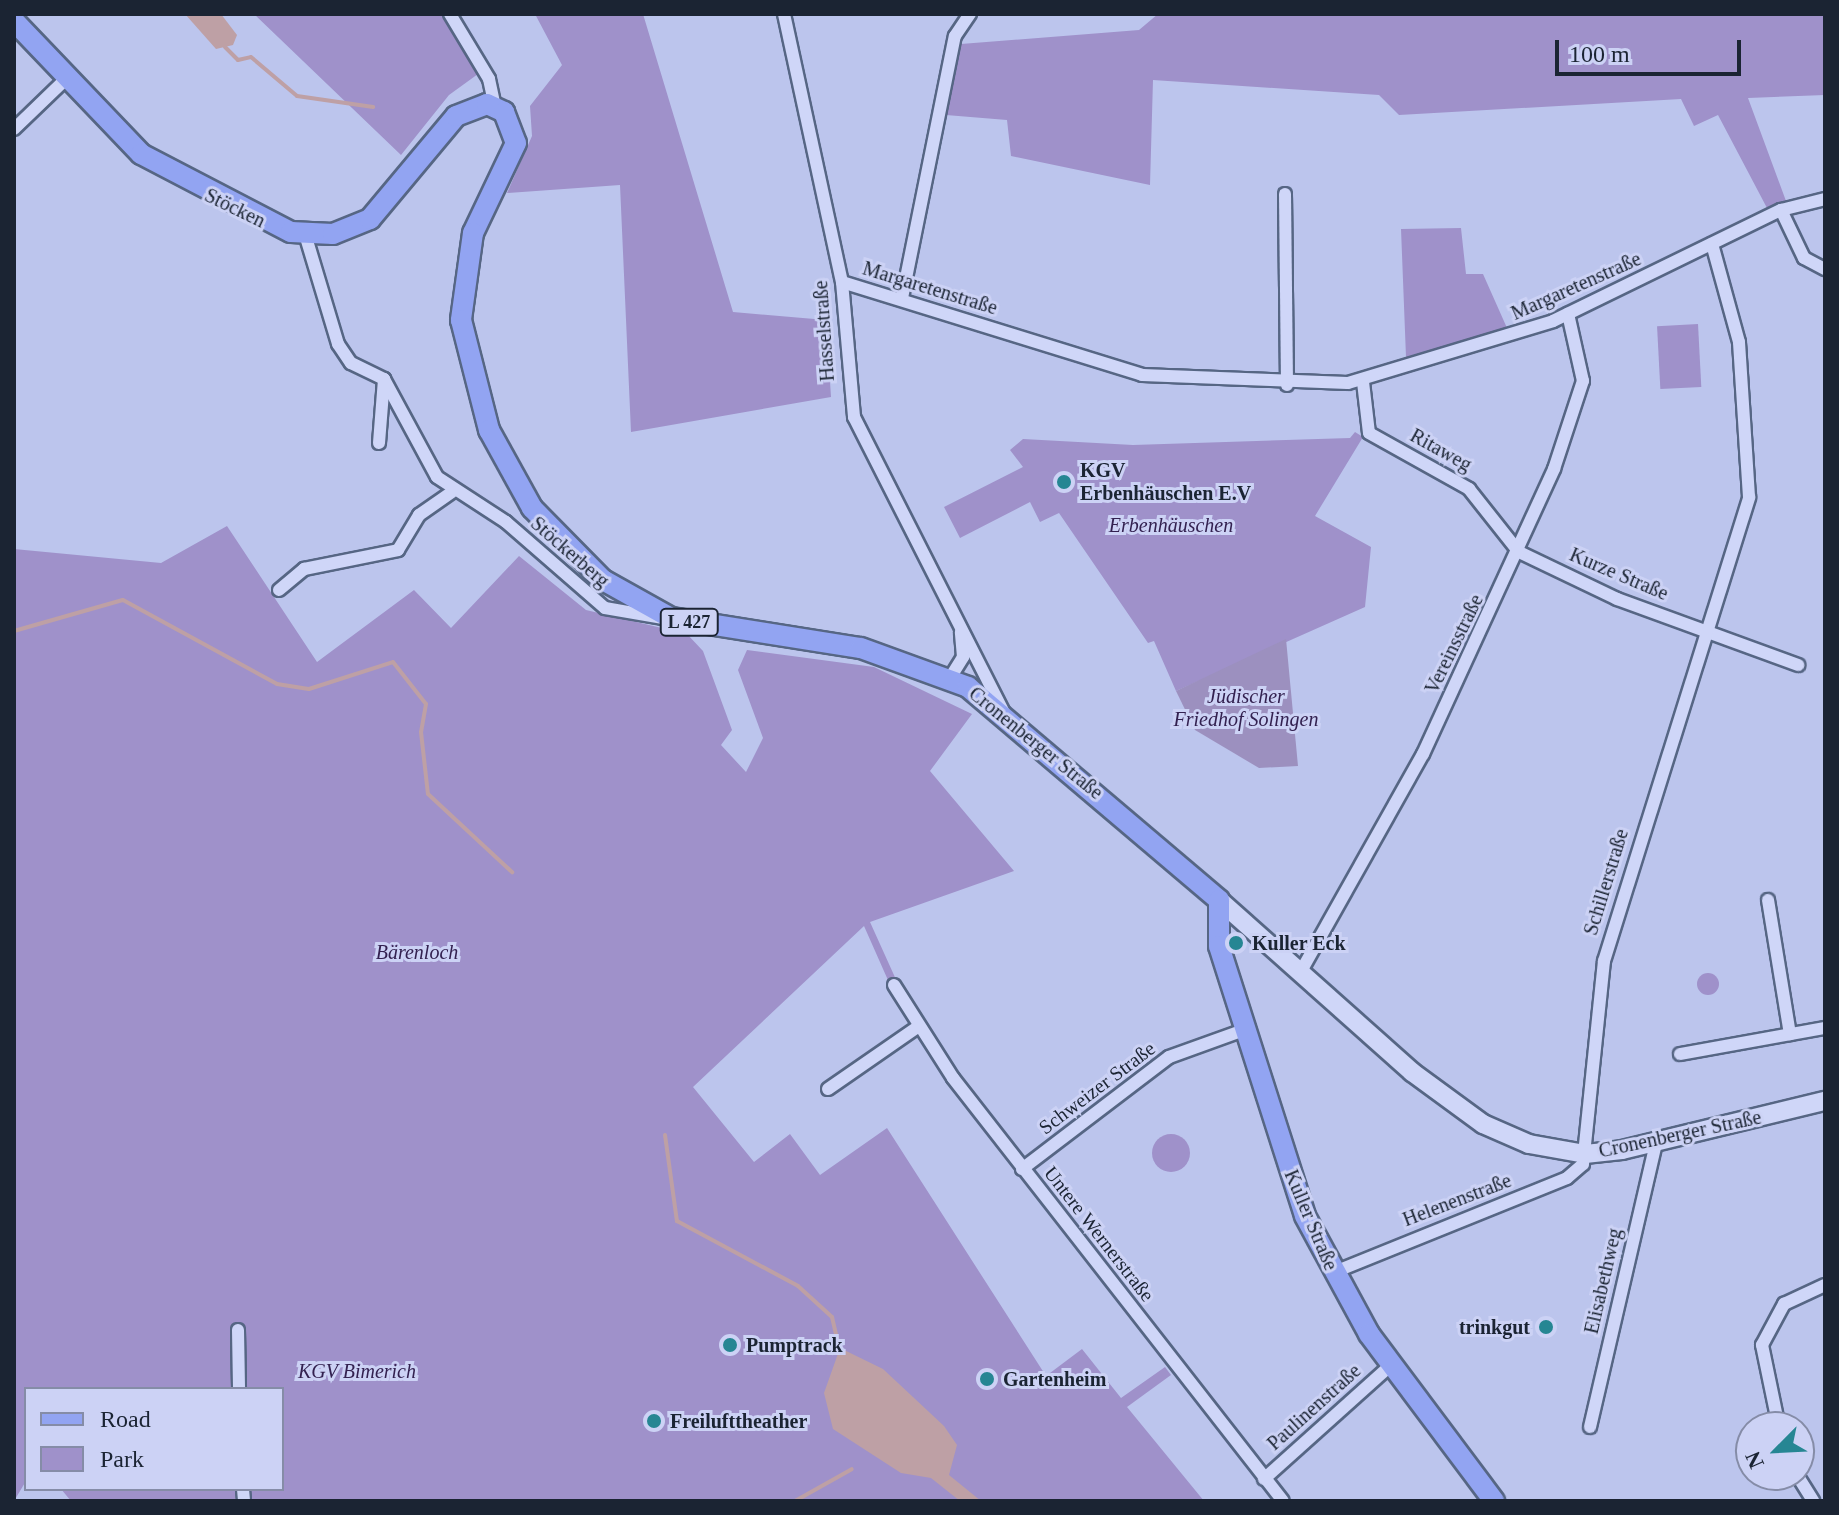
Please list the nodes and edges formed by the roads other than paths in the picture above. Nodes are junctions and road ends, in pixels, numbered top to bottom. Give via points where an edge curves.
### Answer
1 (450, 14) edge
2 (784, 14) edge
3 (970, 14) edge
4 (14, 21) edge
5 (67, 78) junction
6 (495, 107) junction
7 (14, 129) edge
8 (1285, 194) dead end
9 (1825, 199) edge
10 (1787, 208) junction
11 (305, 234) junction
12 (1712, 244) junction
13 (1825, 269) edge
14 (842, 282) junction
15 (902, 298) junction
16 (1568, 314) junction
17 (384, 379) junction
18 (1363, 382) junction
19 (1287, 385) junction
20 (379, 443) dead end
21 (452, 492) junction
22 (1519, 552) junction
23 (279, 590) dead end
24 (671, 618) junction
25 (960, 625) junction
26 (1705, 630) junction
27 (981, 659) junction
28 (1798, 665) dead end
29 (959, 682) junction
30 (1005, 716) junction
31 (1219, 900) junction
32 (1768, 900) dead end
33 (1300, 973) junction
34 (894, 985) dead end
35 (916, 1028) junction
36 (1825, 1028) edge
37 (1244, 1030) junction
38 (1790, 1034) junction
39 (1680, 1054) dead end
40 (828, 1089) dead end
41 (1825, 1101) edge
42 (1656, 1144) junction
43 (1585, 1157) junction
44 (1022, 1169) junction
45 (1332, 1273) junction
46 (1825, 1285) edge
47 (238, 1330) dead end
48 (1391, 1365) junction
49 (239, 1387) edge
50 (1776, 1411) edge
51 (1590, 1427) dead end
52 (1264, 1479) junction
53 (1283, 1501) edge
54 (1494, 1501) edge

1 - 6 street via 489,79
2 - 14 street, Hasselstraße
3 - 15 street via 955,36
4 - 5 main road, Stöcken
5 - 7 street
5 - 11 main road, Stöcken via 159,168 265,223
6 - 11 main road, Stöcken via 469,107 386,207 343,232
6 - 24 main road, Cronenberger Straße / L 427 via 511,120 516,143 473,233 461,320 489,430 532,508 563,545 616,590
8 - 19 street
9 - 10 street, Margaretenstraße
10 - 12 street, Margaretenstraße
10 - 13 street via 1804,258
11 - 17 street via 343,354
12 - 16 street, Margaretenstraße
12 - 26 street, Schillerstraße via 1739,342 1749,497
14 - 15 street, Margaretenstraße
14 - 25 street, Hasselstraße via 854,417
15 - 19 street, Margaretenstraße via 1142,375
16 - 18 street, Margaretenstraße
16 - 22 street, Vereinsstraße via 1583,360 1579,405
17 - 20 street
17 - 21 street, Stöckerberg via 416,446
18 - 19 street, Margaretenstraße
18 - 22 street, Ritaweg via 1369,433 1469,489
21 - 23 street via 419,515 398,550 304,569
21 - 24 street, Stöckerberg via 506,522 605,608
22 - 26 street, Kurze Straße via 1617,599
22 - 33 street, Vereinsstraße via 1372,853
24 - 29 main road, Cronenberger Straße / L 427 via 861,648
25 - 27 street, Hasselstraße
25 - 29 street, Hasselstraße
26 - 28 street
26 - 43 street, Schillerstraße via 1604,961
27 - 29 street
27 - 30 street, Hasselstraße
29 - 30 main road, Cronenberger Straße / L 427
30 - 31 main road, Cronenberger Straße / L 427
31 - 33 main road, Cronenberger Straße / L 427
31 - 37 main road, Kuller Straße via 1214,926
32 - 38 street
33 - 43 main road, Cronenberger Straße / L 427 via 1483,1124 1529,1144
34 - 35 street, Untere Wernerstraße
35 - 40 street
35 - 44 street, Untere Wernerstraße
36 - 38 street
37 - 44 street, Schweizer Straße via 1169,1057
37 - 45 main road, Kuller Straße via 1289,1172
38 - 39 street
41 - 42 main road, Cronenberger Straße / L 427
42 - 43 main road, Cronenberger Straße / L 427
42 - 51 street, Elisabethweg
43 - 45 street, Helenenstraße via 1567,1178
44 - 52 street, Untere Wernerstraße
45 - 48 main road, Kuller Straße
46 - 50 street via 1784,1304 1762,1345
47 - 49 street
48 - 52 street, Paulinenstraße
48 - 54 main road, Kuller Straße
52 - 53 street, Untere Wernerstraße

